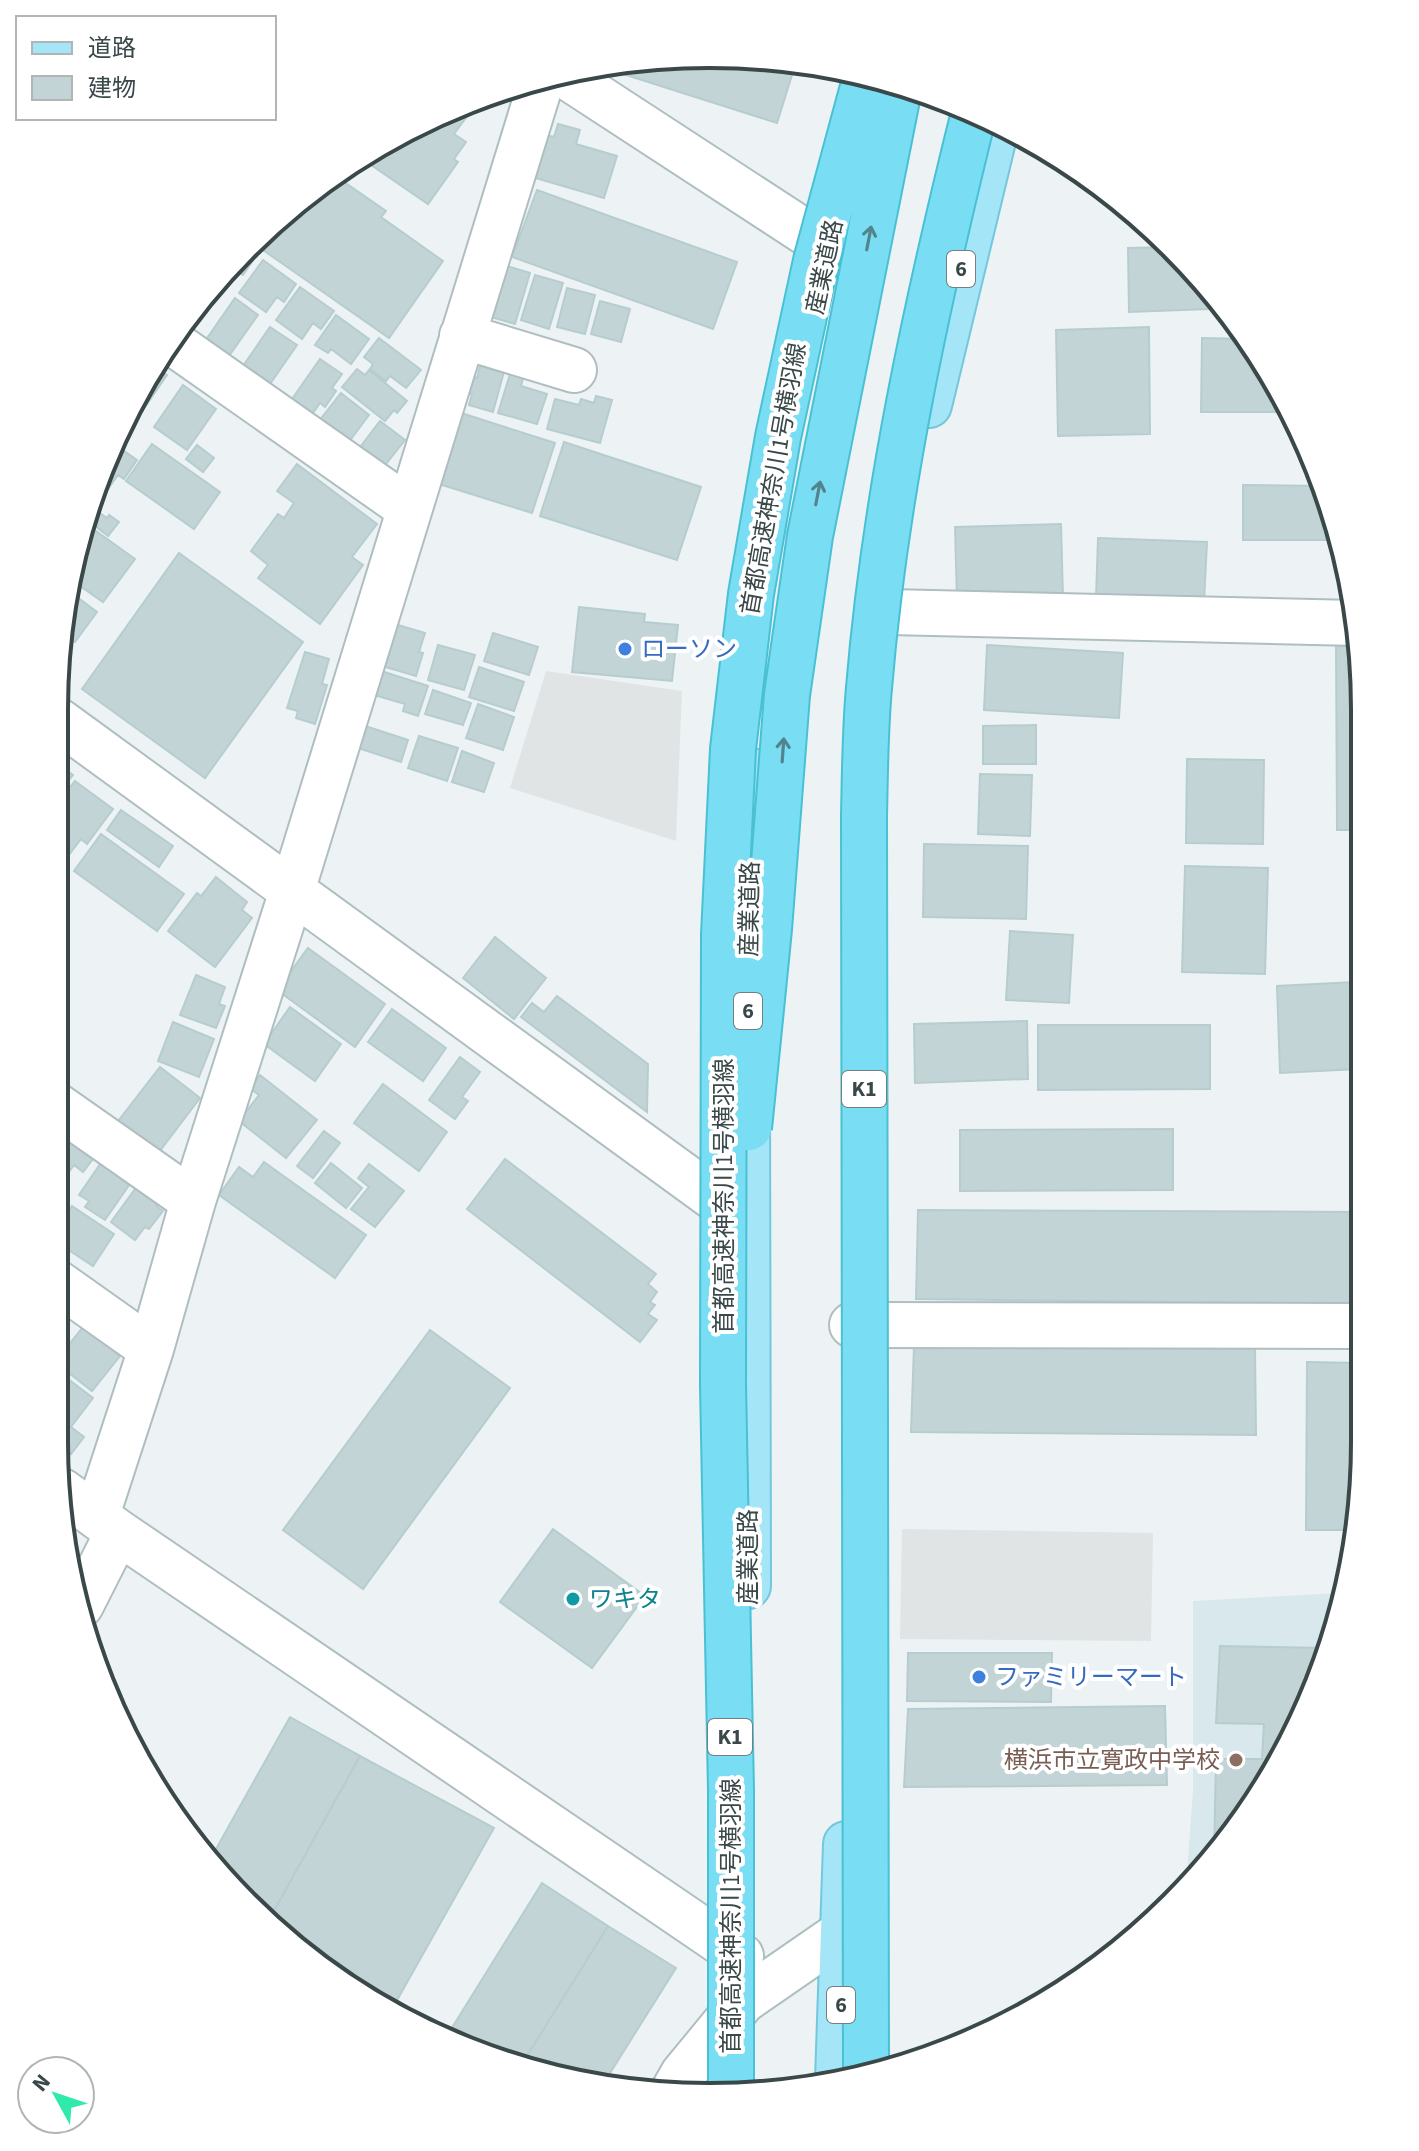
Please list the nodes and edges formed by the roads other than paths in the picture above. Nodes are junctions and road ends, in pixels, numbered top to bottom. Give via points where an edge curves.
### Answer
1 (575, 82) edge
2 (865, 87) edge
3 (866, 87) edge
4 (538, 91) edge
5 (898, 96) edge
6 (971, 124) edge
7 (994, 135) edge
8 (828, 247) junction
9 (462, 336) junction
10 (180, 348) edge
11 (574, 370) dead end
12 (408, 508) junction
13 (889, 612) junction
14 (1345, 623) edge
15 (68, 728) edge
16 (292, 891) junction
17 (68, 1113) edge
18 (193, 1201) junction
19 (746, 1221) junction
20 (68, 1290) edge
21 (852, 1325) junction
22 (1351, 1326) edge
23 (151, 1349) junction
24 (723, 1385) junction
25 (92, 1513) edge
26 (84, 1582) edge
27 (843, 1932) junction
28 (741, 1956) junction
29 (743, 2001) junction
30 (866, 2063) edge
31 (838, 2070) edge
32 (678, 2082) edge
33 (731, 2082) edge
34 (744, 2082) edge

1 - 8 street
2 - 24 highway, 首都高速神奈川1号横羽線 / K1, bridge via 816,261 778,437 751,594 733,749 724,935
3 - 8 main road, 産業道路 / 6
4 - 9 street
24 -> 5 highway, K1, bridge via 787,695 810,536
6 - 30 highway, K1, bridge via 937,259 900,455 869,690 864,816
7 - 13 main road, 6 via 926,415
8 - 19 main road, 産業道路 / 6 via 778,497 752,734
9 - 11 street
9 - 12 street
10 - 12 street
12 - 16 street
13 - 14 street
13 - 21 main road, 6 via 875,724 853,1094
15 - 16 street
16 - 18 street
16 - 19 street
17 - 18 street
18 - 23 street
19 - 28 main road, 産業道路 / 6 via 749,1818
20 - 23 street
21 - 22 street
21 - 27 main road, 6
23 - 25 street
24 - 33 highway, 首都高速神奈川1号横羽線 / K1, bridge
25 - 26 street
25 - 28 street
27 - 29 street
27 - 31 main road, 6
28 - 29 main road, 産業道路 / 6
29 - 32 street
29 - 34 main road, 産業道路 / 6

